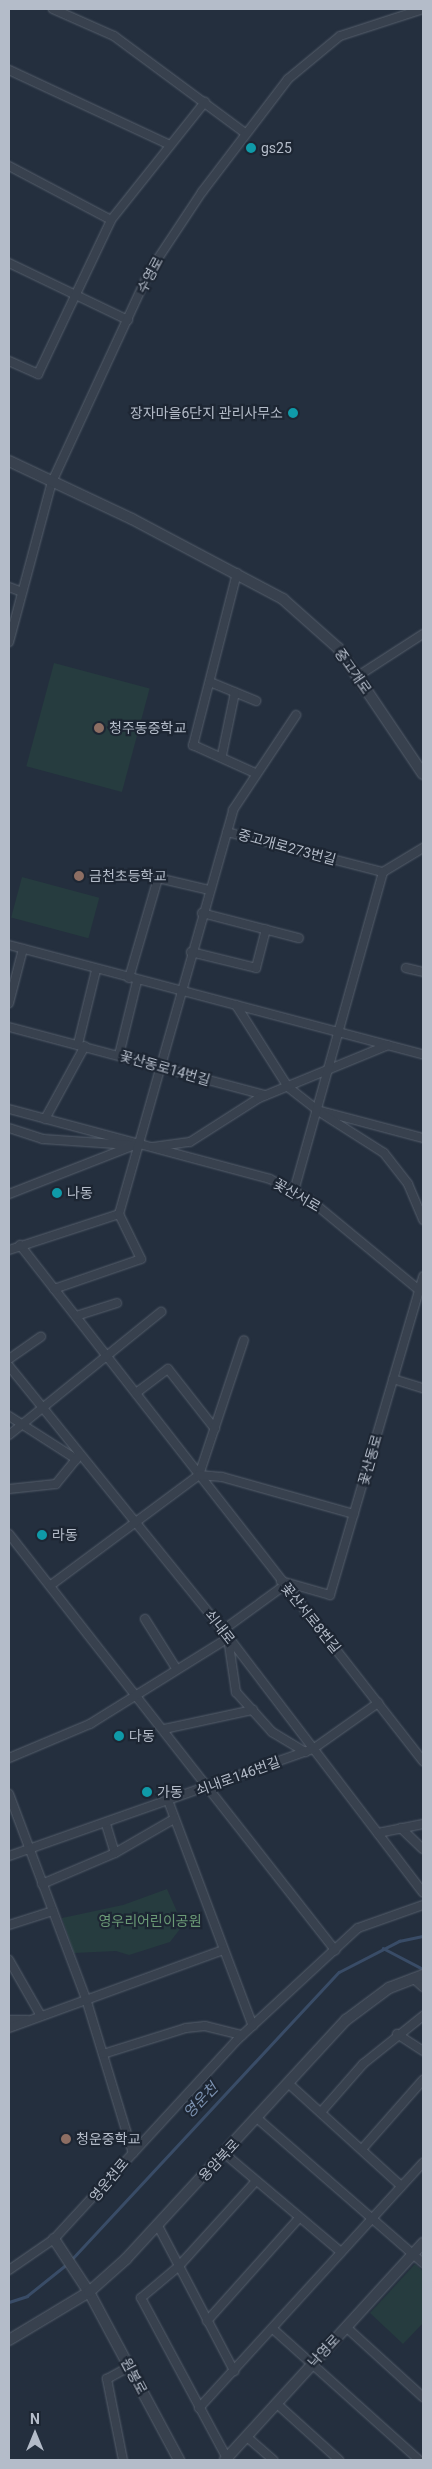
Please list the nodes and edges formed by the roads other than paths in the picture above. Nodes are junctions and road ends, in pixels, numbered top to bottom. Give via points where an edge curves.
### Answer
1 (54, 9) edge
2 (423, 9) edge
3 (9, 70) edge
4 (205, 102) junction
5 (245, 133) junction
6 (168, 144) junction
7 (9, 166) edge
8 (111, 220) junction
9 (9, 263) edge
10 (76, 295) junction
11 (128, 320) junction
12 (9, 361) edge
13 (9, 461) edge
14 (52, 482) junction
15 (237, 573) junction
16 (9, 587) edge
17 (22, 592) junction
18 (423, 634) edge
19 (9, 642) edge
20 (358, 676) junction
21 (210, 682) junction
22 (235, 692) junction
23 (256, 701) dead end
24 (296, 715) dead end
25 (222, 755) junction
26 (255, 773) junction
27 (423, 774) edge
28 (227, 832) junction
29 (423, 848) edge
30 (383, 872) junction
31 (209, 890) junction
32 (202, 913) junction
33 (266, 929) junction
34 (299, 938) dead end
35 (9, 946) edge
36 (23, 950) junction
37 (191, 952) junction
38 (19, 964) junction
39 (9, 966) edge
40 (406, 968) dead end
41 (96, 970) junction
42 (423, 972) edge
43 (129, 978) junction
44 (137, 981) junction
45 (180, 990) junction
46 (9, 1003) edge
47 (236, 1005) junction
48 (9, 1027) edge
49 (339, 1032) junction
50 (81, 1045) junction
51 (388, 1045) junction
52 (423, 1054) edge
53 (119, 1055) junction
54 (159, 1067) junction
55 (328, 1072) junction
56 (288, 1087) junction
57 (265, 1095) junction
58 (9, 1109) edge
59 (317, 1110) junction
60 (45, 1119) junction
61 (9, 1128) edge
62 (423, 1138) edge
63 (137, 1144) junction
64 (150, 1148) junction
65 (294, 1191) junction
66 (9, 1194) edge
67 (119, 1214) junction
68 (423, 1220) edge
69 (20, 1245) junction
70 (9, 1250) edge
71 (423, 1276) edge
72 (54, 1288) junction
73 (419, 1290) junction
74 (117, 1303) dead end
75 (161, 1312) dead end
76 (76, 1316) junction
77 (41, 1337) dead end
78 (244, 1340) dead end
79 (108, 1357) junction
80 (9, 1359) edge
81 (9, 1366) edge
82 (393, 1379) junction
83 (423, 1388) edge
84 (136, 1393) junction
85 (43, 1409) junction
86 (9, 1416) edge
87 (23, 1424) junction
88 (215, 1429) junction
89 (9, 1435) edge
90 (78, 1457) junction
91 (199, 1476) junction
92 (9, 1489) edge
93 (354, 1514) junction
94 (136, 1522) junction
95 (9, 1534) edge
96 (283, 1583) junction
97 (50, 1586) junction
98 (144, 1619) dead end
99 (223, 1630) junction
100 (228, 1638) junction
101 (176, 1668) junction
102 (135, 1692) junction
103 (378, 1702) junction
104 (253, 1710) junction
105 (164, 1728) junction
106 (313, 1749) junction
107 (305, 1752) junction
108 (9, 1758) edge
109 (423, 1761) edge
110 (209, 1786) junction
111 (9, 1794) edge
112 (169, 1803) junction
113 (174, 1819) junction
114 (106, 1824) junction
115 (423, 1824) edge
116 (401, 1828) junction
117 (378, 1833) junction
118 (29, 1849) junction
119 (423, 1849) edge
120 (115, 1853) junction
121 (9, 1856) edge
122 (42, 1884) junction
123 (423, 1893) edge
124 (423, 1905) edge
125 (53, 1911) junction
126 (9, 1925) edge
127 (223, 1950) junction
128 (335, 1950) junction
129 (9, 1960) edge
130 (418, 1977) edge
131 (423, 1987) edge
132 (86, 1999) junction
133 (41, 2016) junction
134 (423, 2016) edge
135 (9, 2020) edge
136 (30, 2020) junction
137 (252, 2026) junction
138 (9, 2028) edge
139 (397, 2034) junction
140 (242, 2035) junction
141 (423, 2051) edge
142 (103, 2054) junction
143 (423, 2080) edge
144 (288, 2083) junction
145 (321, 2112) junction
146 (258, 2119) junction
147 (362, 2148) junction
148 (132, 2152) junction
149 (225, 2154) junction
150 (423, 2163) edge
151 (256, 2181) junction
152 (401, 2186) junction
153 (372, 2217) junction
154 (299, 2218) junction
155 (158, 2226) junction
156 (54, 2239) junction
157 (423, 2243) edge
158 (341, 2252) junction
159 (413, 2254) junction
160 (423, 2263) edge
161 (178, 2267) junction
162 (9, 2270) edge
163 (89, 2292) junction
164 (207, 2321) junction
165 (346, 2327) junction
166 (274, 2329) junction
167 (9, 2340) edge
168 (314, 2363) junction
169 (129, 2367) junction
170 (234, 2371) junction
171 (423, 2397) edge
172 (276, 2403) junction
173 (199, 2408) junction
174 (247, 2436) junction
175 (123, 2460) edge
176 (179, 2460) edge
177 (226, 2460) edge
178 (273, 2460) edge
179 (339, 2460) edge
180 (419, 2460) edge

1 - 4 street via 114,36
2 - 5 street, 수영로 via 340,36 288,79
3 - 6 street
4 - 5 street
4 - 6 street
5 - 11 street, 수영로 via 150,272
6 - 8 street
7 - 8 street
8 - 10 street
9 - 10 street
10 - 11 street
10 - 12 street via 38,374
11 - 14 street, 수영로
13 - 14 street, 중고개로
14 - 15 street, 중고개로
14 - 17 street, 수영로
15 - 20 street, 중고개로 via 283,599 338,648
15 - 21 street
16 - 17 street
17 - 19 street, 수영로
18 - 20 street
20 - 27 street, 중고개로
21 - 22 street
21 - 25 street via 193,745
22 - 23 street
22 - 25 street
24 - 26 street
25 - 26 street
26 - 28 street
28 - 30 street, 중고개로273번길
28 - 31 street, 중고개로273번길
29 - 30 street
30 - 49 street
31 - 32 street, 중고개로273번길
31 - 43 street via 158,878
32 - 33 street
32 - 37 street, 중고개로273번길
33 - 34 street
33 - 37 street via 256,968
35 - 36 street
36 - 38 street
36 - 41 street
37 - 45 street, 중고개로273번길
38 - 39 street
38 - 46 street
40 - 42 street
41 - 43 street
41 - 50 street
43 - 44 street
44 - 45 street
44 - 53 street
45 - 47 street
45 - 54 street, 중고개로273번길
47 - 49 street
47 - 56 street
48 - 50 street, 꽃산동로14번길
49 - 51 street
49 - 55 street
50 - 53 street, 꽃산동로14번길
50 - 60 street
51 - 52 street
51 - 55 street
53 - 54 street, 꽃산동로14번길
54 - 57 street, 꽃산동로14번길
54 - 63 street, 중고개로273번길
55 - 56 street
55 - 59 street
56 - 57 street
56 - 59 street
57 - 64 street, 꽃산서로 via 190,1142
58 - 60 street, 꽃산서로
59 - 62 street
59 - 65 street
59 - 68 street via 384,1153 408,1184
60 - 63 street, 꽃산서로
61 - 63 street via 54,1140
63 - 64 street, 꽃산서로
63 - 66 street
63 - 67 street, 중고개로273번길
64 - 65 street, 꽃산서로 via 270,1179
65 - 73 street, 꽃산서로
67 - 69 street
67 - 72 street via 141,1259
69 - 70 street
69 - 72 street, 꽃산서로8번길
71 - 73 street, 꽃산동로
72 - 76 street, 꽃산서로8번길
73 - 82 street, 꽃산동로
74 - 76 street
75 - 79 street
76 - 79 street, 꽃산서로8번길
77 - 80 street
78 - 88 street
79 - 84 street, 꽃산서로8번길
79 - 85 street
81 - 85 street, 쇠내로
82 - 83 street
82 - 93 street, 꽃산동로
84 - 88 street via 168,1369
84 - 91 street, 꽃산서로8번길
85 - 87 street
85 - 90 street, 쇠내로
86 - 87 street
87 - 89 street
87 - 90 street
88 - 91 street
90 - 92 street via 56,1484
90 - 94 street, 쇠내로
91 - 93 street via 222,1477
91 - 94 street
91 - 96 street, 꽃산서로8번길
93 - 96 street, 꽃산동로 via 330,1595
94 - 97 street
94 - 99 street, 쇠내로
95 - 97 street
96 - 99 street
96 - 103 street, 꽃산서로8번길
97 - 102 street
98 - 101 street
99 - 100 street, 쇠내로
100 - 101 street
100 - 104 street, 쇠내로146번길 via 236,1692
100 - 106 street, 쇠내로
101 - 102 street
102 - 105 street
102 - 108 street via 90,1724
103 - 106 street, 쇠내로146번길
103 - 109 street, 꽃산서로8번길
104 - 105 street
104 - 107 street, 쇠내로146번길 via 272,1732
105 - 110 street
106 - 107 street, 쇠내로146번길
106 - 117 street, 쇠내로
107 - 110 street, 쇠내로146번길
110 - 112 street, 쇠내로146번길
110 - 128 street
111 - 118 street
112 - 113 street
112 - 114 street, 쇠내로146번길
113 - 120 street
113 - 127 street
114 - 118 street, 쇠내로146번길
114 - 120 street
115 - 116 street
116 - 117 street
116 - 119 street
117 - 123 street, 쇠내로
118 - 121 street, 쇠내로146번길
118 - 122 street
120 - 122 street
122 - 125 street
124 - 128 street, 영운천로 via 358,1928
125 - 126 street
125 - 132 street
127 - 132 street
127 - 137 street
128 - 137 street, 영운천로
129 - 133 street
130 - 131 street
130 - 144 street, 용암북로 via 389,1988 346,2020
132 - 133 street
132 - 142 street
133 - 136 street
134 - 139 street
135 - 136 street
136 - 138 street
137 - 140 street, 영운천로
139 - 141 street
139 - 145 street via 362,2064
140 - 142 street via 205,2026 186,2028
140 - 148 street, 영운천로
142 - 148 street
143 - 147 street
144 - 145 street
144 - 146 street, 용암북로
145 - 147 street
146 - 149 street, 용암북로
146 - 153 street
147 - 152 street
148 - 156 street, 영운천로
149 - 151 street
149 - 155 street, 용암북로
150 - 152 street
151 - 154 street
151 - 161 street
152 - 153 street
153 - 158 street
153 - 159 street
154 - 158 street
154 - 164 street
155 - 161 street
155 - 163 street, 용암북로
156 - 162 street, 영운천로
156 - 163 street, 원봉로
157 - 159 street, 낙영로
158 - 166 street
159 - 160 street
159 - 165 street, 낙영로
161 - 164 street
161 - 173 street via 141,2298
163 - 167 street, 용암북로
163 - 169 street, 원봉로
164 - 170 street
165 - 168 street, 낙영로
165 - 171 street
166 - 168 street
166 - 170 street
168 - 172 street, 낙영로
168 - 180 street
169 - 175 street via 107,2378
169 - 176 street, 원봉로
170 - 173 street
172 - 174 street, 낙영로
172 - 179 street
173 - 177 street
174 - 177 street, 낙영로
174 - 178 street

